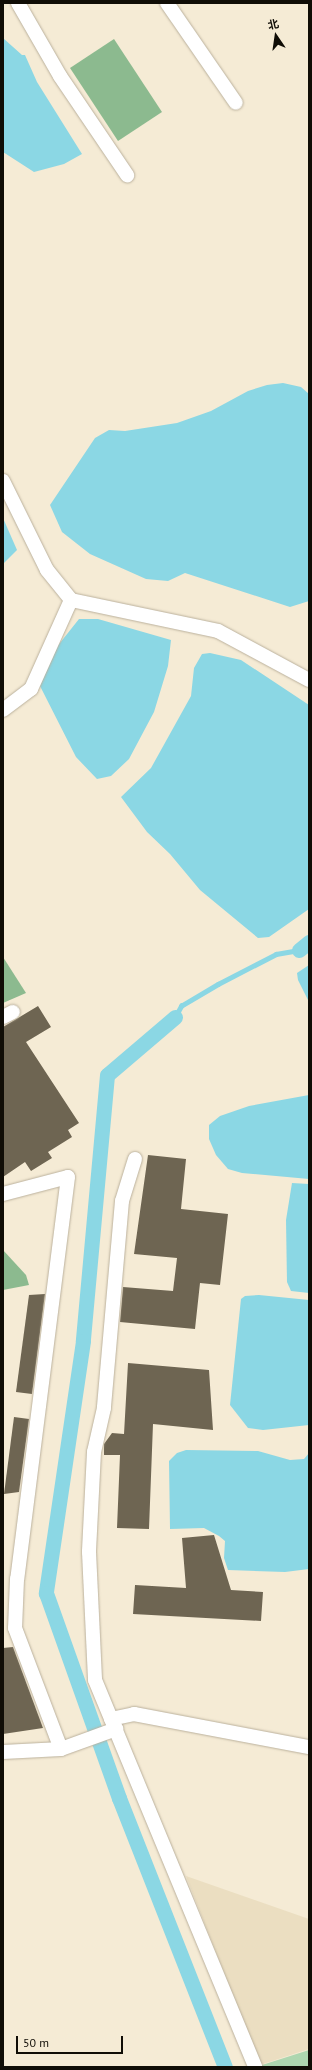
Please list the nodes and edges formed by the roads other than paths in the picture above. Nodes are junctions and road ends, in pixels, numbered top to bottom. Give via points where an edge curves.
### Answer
1 (18, 3) edge
2 (167, 3) edge
3 (236, 103) dead end
4 (127, 175) dead end
5 (3, 481) edge
6 (71, 600) junction
7 (309, 680) edge
8 (3, 710) edge
9 (135, 1159) dead end
10 (3, 1194) edge
11 (113, 1724) junction
12 (309, 1748) edge
13 (61, 1749) junction
14 (3, 1752) edge
15 (255, 2067) edge

1 - 4 street via 60,76
2 - 3 street
5 - 6 street via 47,570
6 - 7 street via 218,631
6 - 8 street via 31,689
9 - 11 street via 122,1201 104,1408 94,1452 88,1552 95,1680
10 - 13 street via 68,1177 17,1579 15,1628
11 - 12 street via 134,1714
11 - 13 street via 102,1734
11 - 15 street
13 - 14 street

